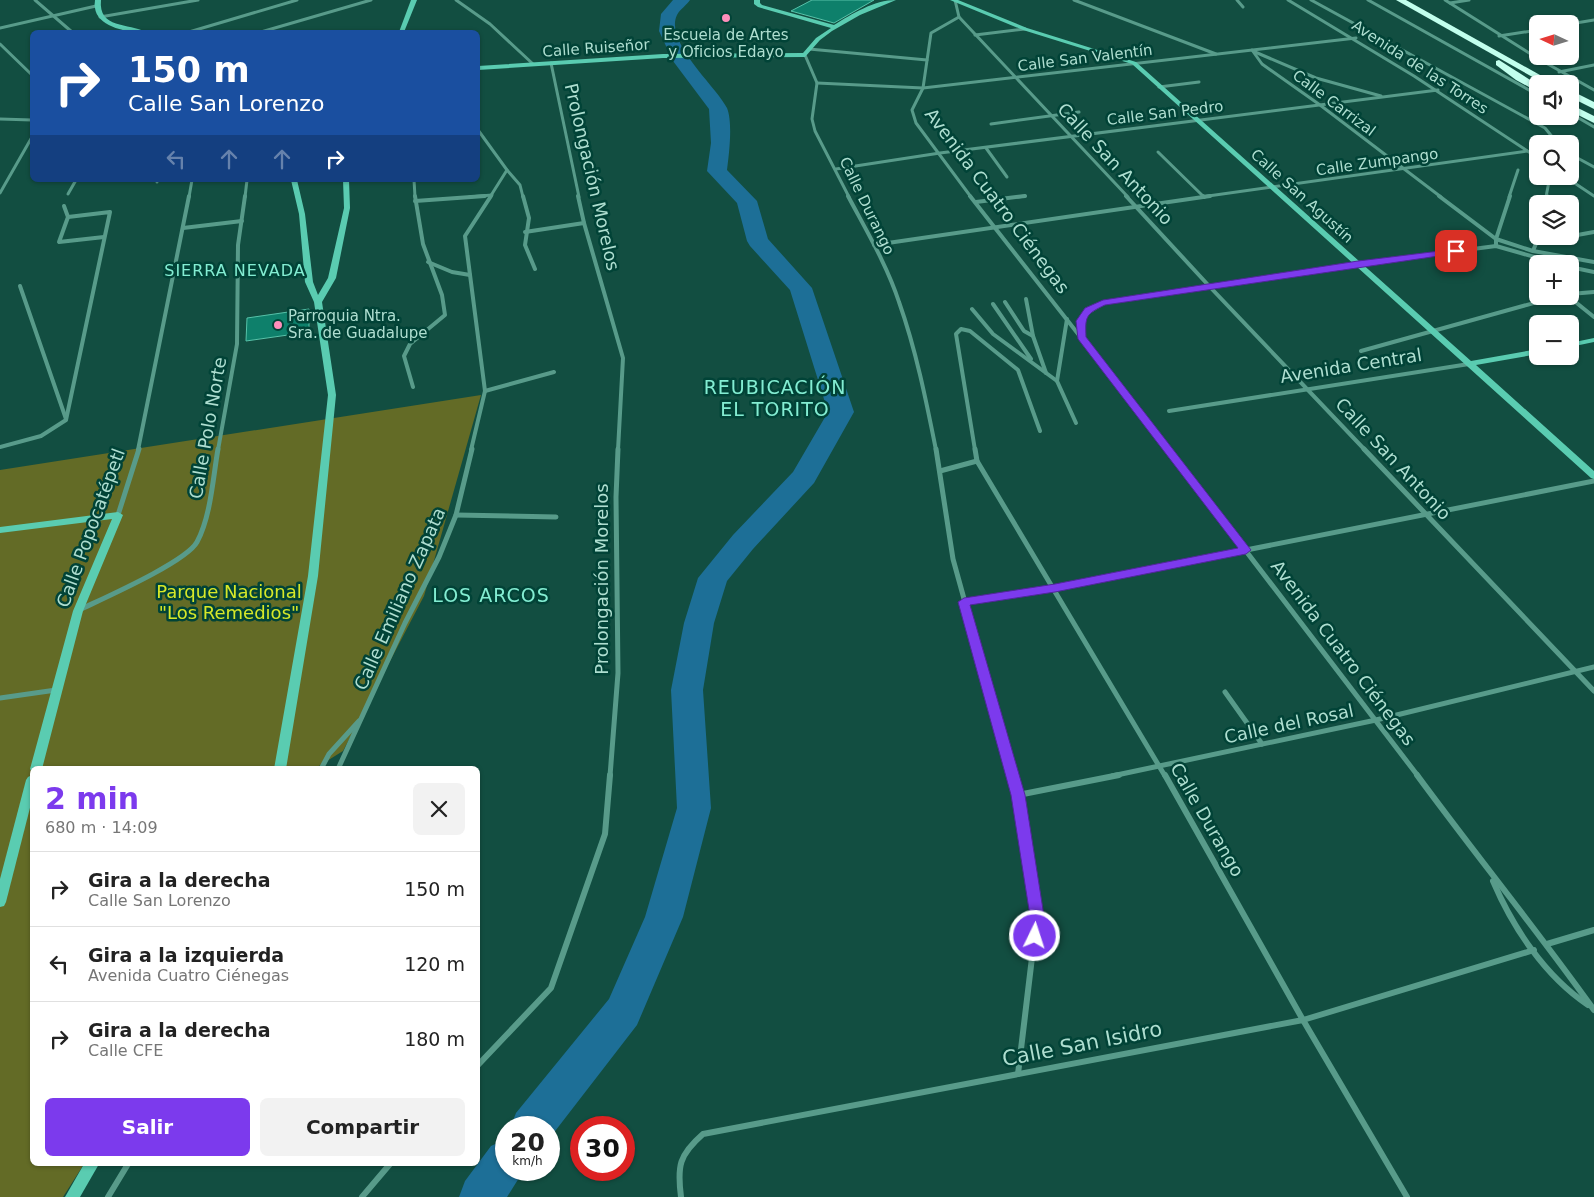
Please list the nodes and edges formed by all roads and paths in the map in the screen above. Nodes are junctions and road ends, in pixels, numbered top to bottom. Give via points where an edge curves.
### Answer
1 (36, 0) edge
2 (198, 0) edge
3 (297, 0) edge
4 (371, 0) edge
5 (414, 0) edge
6 (456, 0) edge
7 (757, 0) edge
8 (893, 0) edge
9 (954, 0) edge
10 (1074, 0) edge
11 (1237, 0) edge
12 (1288, 0) edge
13 (1311, 0) edge
14 (1368, 0) edge
15 (1388, 0) edge
16 (1400, 0) edge
17 (1445, 0) edge
18 (1469, 0) edge
19 (97, 3) edge
20 (1450, 3) junction
21 (1243, 7) dead end
22 (53, 16) junction
23 (100, 17) junction
24 (959, 17) junction
25 (1594, 20) edge
26 (1579, 22) edge
27 (834, 27) junction
28 (0, 28) edge
29 (1025, 29) junction
30 (70, 30) edge
31 (133, 30) edge
32 (195, 30) edge
33 (268, 30) edge
34 (401, 30) edge
35 (1529, 31) edge
36 (975, 35) junction
37 (1499, 36) junction
38 (1356, 38) junction
39 (0, 44) edge
40 (809, 49) junction
41 (1252, 50) junction
42 (1217, 54) junction
43 (805, 55) junction
44 (927, 60) junction
45 (1496, 61) junction
46 (1511, 61) junction
47 (551, 63) junction
48 (1134, 63) junction
49 (533, 64) junction
50 (1594, 65) edge
51 (480, 68) edge
52 (1559, 72) junction
53 (30, 74) edge
54 (1536, 75) edge
55 (1540, 75) edge
56 (1015, 77) junction
57 (1529, 79) edge
58 (1199, 82) dead end
59 (817, 83) junction
60 (1529, 84) edge
61 (1159, 86) junction
62 (923, 88) junction
63 (1438, 90) junction
64 (1529, 90) edge
65 (1594, 90) edge
66 (1579, 96) edge
67 (1383, 97) junction
68 (1594, 104) edge
69 (1320, 105) junction
70 (1579, 106) edge
71 (1079, 112) dead end
72 (1579, 112) edge
73 (1594, 114) edge
74 (1052, 116) junction
75 (1579, 118) edge
76 (0, 119) edge
77 (30, 120) edge
78 (1594, 120) edge
79 (1197, 121) junction
80 (991, 124) dead end
81 (1594, 127) edge
82 (480, 133) edge
83 (1550, 135) edge
84 (1073, 137) junction
85 (30, 140) edge
86 (986, 148) junction
87 (1527, 151) joint
88 (1158, 152) dead end
89 (940, 153) junction
90 (1579, 159) edge
91 (1594, 167) edge
92 (836, 169) junction
93 (1404, 169) junction
94 (507, 170) junction
95 (1518, 170) dead end
96 (1007, 177) dead end
97 (75, 182) edge
98 (192, 182) edge
99 (247, 182) edge
100 (294, 182) edge
101 (346, 182) edge
102 (414, 182) edge
103 (1578, 185) edge
104 (1274, 188) junction
105 (0, 193) edge
106 (68, 194) dead end
107 (492, 195) junction
108 (1025, 196) dead end
109 (1594, 196) edge
110 (1204, 197) junction
111 (415, 201) junction
112 (976, 202) junction
113 (64, 206) dead end
114 (1136, 206) junction
115 (68, 217) junction
116 (242, 221) junction
117 (584, 223) junction
118 (993, 226) junction
119 (183, 228) junction
120 (525, 232) junction
121 (1594, 232) edge
122 (1579, 235) edge
123 (104, 237) junction
124 (1496, 240) junction
125 (874, 245) junction
126 (1536, 245) edge
127 (1496, 246) junction
128 (1533, 251) junction
129 (1529, 256) edge
130 (428, 262) junction
131 (1594, 262) edge
132 (1358, 264) junction
133 (1579, 268) edge
134 (535, 269) dead end
135 (1594, 272) edge
136 (470, 275) junction
137 (20, 286) dead end
138 (1210, 287) junction
139 (1594, 292) edge
140 (1579, 294) edge
141 (1026, 299) dead end
142 (318, 302) junction
143 (1005, 302) dead end
144 (993, 304) dead end
145 (1579, 304) edge
146 (1529, 305) edge
147 (972, 309) dead end
148 (1594, 317) edge
149 (1067, 319) junction
150 (1435, 332) junction
151 (1033, 336) junction
152 (1082, 337) junction
153 (1594, 340) edge
154 (1579, 343) edge
155 (1361, 351) dead end
156 (1529, 353) edge
157 (1034, 364) junction
158 (1469, 364) junction
159 (554, 372) dead end
160 (1046, 373) junction
161 (1057, 381) junction
162 (413, 387) dead end
163 (1308, 390) junction
164 (485, 391) junction
165 (1169, 411) dead end
166 (66, 420) junction
167 (1076, 423) dead end
168 (1040, 431) dead end
169 (0, 447) edge
170 (977, 461) junction
171 (940, 471) junction
172 (1594, 476) edge
173 (1594, 481) edge
174 (1425, 514) junction
175 (118, 515) junction
176 (456, 515) junction
177 (556, 517) dead end
178 (0, 530) edge
179 (1246, 550) junction
180 (1055, 588) junction
181 (964, 602) junction
182 (78, 610) junction
183 (1594, 667) edge
184 (1575, 671) junction
185 (56, 690) junction
186 (1594, 691) edge
187 (1225, 692) dead end
188 (0, 698) edge
189 (364, 715) junction
190 (1376, 720) junction
191 (1262, 744) junction
192 (37, 766) edge
193 (281, 766) edge
194 (323, 766) edge
195 (339, 766) edge
196 (1160, 767) junction
197 (30, 788) edge
198 (1018, 795) junction
199 (1491, 875) junction
200 (0, 902) edge
201 (1594, 930) edge
202 (1548, 944) junction
203 (1534, 950) junction
204 (1593, 1009) edge
205 (1303, 1020) junction
206 (480, 1064) edge
207 (1018, 1074) junction
208 (91, 1166) edge
209 (127, 1166) edge
210 (388, 1166) edge
211 (72, 1197) edge
212 (108, 1197) edge
213 (362, 1197) edge
214 (681, 1197) edge
215 (1407, 1197) edge

1 - 22 street
2 - 23 street
3 - 32 street
4 - 33 street
5 - 34 street
6 - 49 street via 490,24
7 - 27 street via 760,6
8 - 27 street via 877,4
9 - 24 street, Calle San Antonio
9 - 29 street, Calle San Agustín
10 - 42 street
11 - 21 street
12 - 38 street, Avenida de las Torres
13 - 83 street via 1544,128
14 - 64 street
15 - 45 highway
16 - 46 highway
17 - 20 street
18 - 20 street
19 - 22 street
19 - 23 street
20 - 37 street
22 - 28 street
22 - 30 street
23 - 31 street
24 - 36 street, Calle San Antonio
24 - 44 street, Avenida Cuatro Ciénegas via 931,33
25 - 26 street
27 - 40 street
29 - 36 street
29 - 48 street, Calle San Agustín
35 - 37 street
36 - 56 street, Calle San Antonio
37 - 52 street
38 - 41 street, Calle San Valentín
38 - 63 street, Avenida de las Torres
39 - 53 street
40 - 43 street
40 - 44 street
41 - 42 street, Calle San Valentín
41 - 67 street via 1308,76
41 - 69 street, Calle Carrizal via 1262,64
42 - 48 street, Calle San Valentín
43 - 47 street, Calle Ruiseñor via 663,56
43 - 59 street
44 - 62 street, Avenida Cuatro Ciénegas
45 - 57 highway
45 - 60 highway
46 - 54 highway
46 - 55 highway
47 - 49 street, Calle Ruiseñor
47 - 117 street, Prolongación Morelos
48 - 56 street, Calle San Valentín
48 - 61 street, Calle San Agustín
49 - 51 street, Calle Ruiseñor
50 - 52 street
52 - 65 street
56 - 62 street, Calle San Valentín
56 - 74 street, Calle San Antonio
58 - 61 street
59 - 62 street, Calle San Valentín
59 - 92 street, Calle Durango via 812,119
61 - 79 street, Calle San Agustín
62 - 89 street, Avenida Cuatro Ciénegas via 912,110 913,116
63 - 67 street, Calle San Pedro
63 - 87 street, Avenida de las Torres
66 - 68 highway
67 - 69 street, Calle San Pedro
69 - 79 street, Calle San Pedro
69 - 93 street, Calle Carrizal
70 - 73 highway
71 - 74 street
72 - 78 highway
74 - 80 street
74 - 84 street, Calle San Antonio
75 - 81 street
76 - 77 street
79 - 84 street, Calle San Pedro
79 - 104 street, Calle San Agustín
82 - 94 street
84 - 86 street, Calle San Pedro
84 - 114 street, Calle San Antonio
85 - 105 street
86 - 89 street, Calle San Pedro
86 - 96 street
87 - 93 street, Calle Zumpango
88 - 110 street
89 - 92 street, Calle San Pedro
89 - 112 street, Avenida Cuatro Ciénegas
90 - 91 street
92 - 125 street, Calle Durango
93 - 104 street, Calle Zumpango
93 - 124 street, Calle Carrizal
94 - 107 street, Calle Emiliano Zapata
94 - 120 street via 520,184 528,218
95 - 124 street
97 - 106 street
98 - 119 street, Calle Popocatépetl
99 - 116 street, Calle Polo Norte
100 - 142 street via 302,214 310,282
101 - 142 street via 347,208 332,278
102 - 111 street
103 - 109 street
104 - 110 street, Calle Zumpango
104 - 132 street, Calle San Agustín
107 - 111 street
107 - 136 street, Calle Emiliano Zapata via 465,236
108 - 112 street
110 - 114 street, Calle Zumpango
111 - 130 street
112 - 118 street, Avenida Cuatro Ciénegas
113 - 115 street
114 - 118 street, Calle Zumpango
114 - 138 street, Calle San Antonio
115 - 123 street via 110,212
115 - 123 street via 59,242
116 - 119 street
116 - 182 street, Calle Polo Norte via 238,245 237,344 204,527 196,544 180,559
117 - 120 street
117 - 206 street, Prolongación Morelos via 623,358 616,497 618,673 605,834 551,988
118 - 125 street, Calle Zumpango
118 - 149 street, Avenida Cuatro Ciénegas
119 - 175 street, Calle Popocatépetl via 141,441
120 - 134 street via 525,245
121 - 122 street
123 - 166 street
124 - 127 street
124 - 128 street
125 - 171 street, Calle Durango via 899,301 922,380
126 - 128 street
127 - 129 street
127 - 132 street
128 - 131 street
130 - 136 street
130 - 162 street via 446,306 445,315 410,344 404,356
132 - 138 street
132 - 150 street, Calle San Agustín
133 - 135 street
136 - 164 street, Calle Emiliano Zapata
137 - 166 street
138 - 152 street via 1103,303 1088,310 1081,321
138 - 163 street, Calle San Antonio
139 - 140 street
141 - 151 street
142 - 193 street via 332,395 313,576
143 - 151 street via 1024,331
144 - 157 street
145 - 148 street
146 - 150 street
147 - 157 street via 993,334
149 - 152 street, Avenida Cuatro Ciénegas
149 - 161 street
150 - 155 street
150 - 158 street, Calle San Agustín
151 - 160 street
152 - 179 street, Avenida Cuatro Ciénegas
153 - 154 street
156 - 158 street, Avenida Central
157 - 160 street
158 - 163 street, Avenida Central
158 - 172 street, Calle San Agustín
159 - 164 street
160 - 161 street
161 - 167 street
163 - 165 street, Avenida Central
163 - 174 street, Calle San Antonio
164 - 176 street, Calle Emiliano Zapata
166 - 169 street via 41,436
168 - 170 street via 1018,370 970,331 961,329 956,334
170 - 171 street
170 - 180 street, Calle Durango
171 - 181 street, Calle Durango via 953,559
173 - 174 street
174 - 179 street
174 - 184 street, Calle San Antonio
175 - 178 street
175 - 182 street, Calle Popocatépetl
176 - 177 street
176 - 189 street, Calle Emiliano Zapata via 439,558 405,623
179 - 180 street
179 - 190 street, Avenida Cuatro Ciénegas
180 - 181 street
180 - 196 street, Calle Durango
181 - 198 street, Calle Durango
182 - 185 street, Calle Popocatépetl
183 - 184 street, Calle del Rosal
184 - 186 street, Calle San Antonio
184 - 190 street, Calle del Rosal
185 - 188 street
185 - 192 street, Calle Popocatépetl
187 - 191 street
189 - 194 street, Calle Emiliano Zapata via 329,754
189 - 195 street, Calle Emiliano Zapata
190 - 191 street, Calle del Rosal
190 - 199 street, Avenida Cuatro Ciénegas
191 - 196 street, Calle del Rosal
196 - 198 street, Calle del Rosal
196 - 205 street, Calle Durango
197 - 200 street
198 - 207 street, Calle Durango via 1037,916
199 - 202 street, Avenida Cuatro Ciénegas
199 - 203 street, Avenida Cuatro Ciénegas via 1500,899
201 - 202 street
202 - 204 street, Avenida Cuatro Ciénegas
203 - 204 street, Avenida Cuatro Ciénegas via 1567,990
203 - 205 street, Calle San Isidro
205 - 207 street, Calle San Isidro
205 - 215 street, Calle Durango
207 - 214 street, Calle San Isidro via 703,1134 685,1148 677,1172
208 - 211 street
209 - 212 street
210 - 213 street

